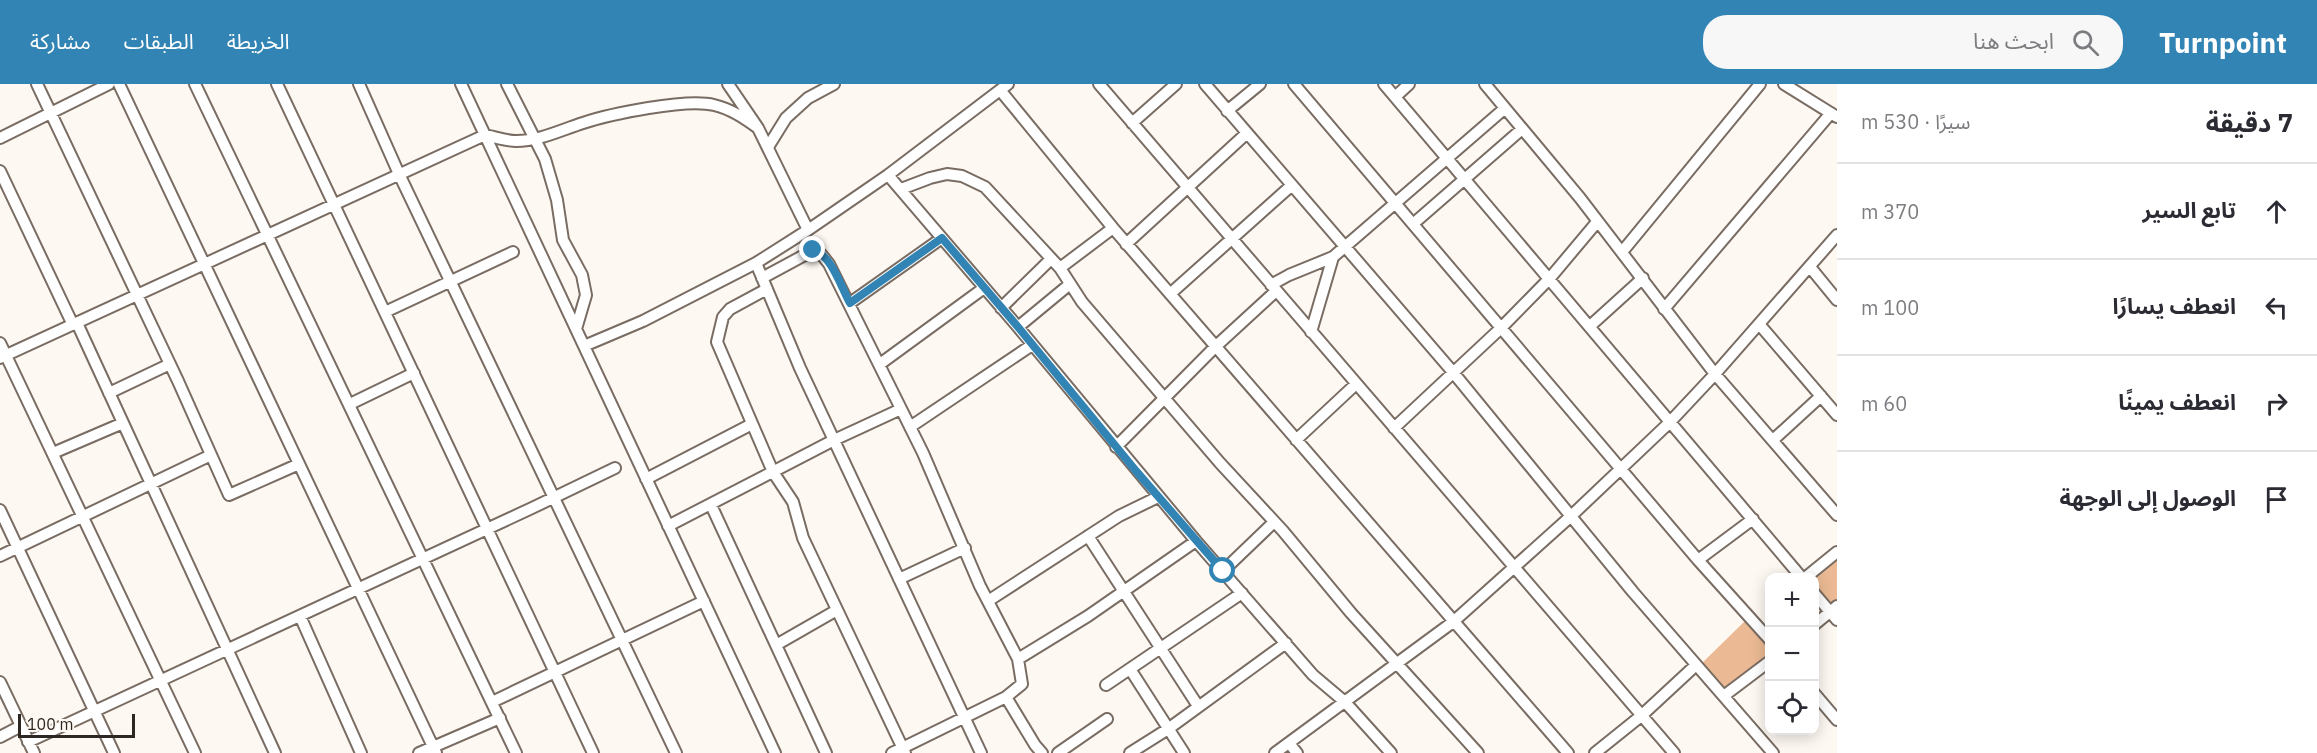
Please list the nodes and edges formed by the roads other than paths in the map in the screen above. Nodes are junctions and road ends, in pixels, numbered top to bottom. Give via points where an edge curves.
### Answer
1 (37, 84) edge
2 (109, 84) edge
3 (119, 84) edge
4 (195, 84) edge
5 (277, 84) edge
6 (359, 84) edge
7 (461, 84) edge
8 (507, 84) edge
9 (728, 84) edge
10 (834, 84) edge
11 (1099, 84) edge
12 (1176, 84) edge
13 (1205, 84) edge
14 (1260, 84) edge
15 (1294, 84) edge
16 (1384, 84) edge
17 (1409, 84) edge
18 (1485, 84) edge
19 (1760, 84) edge
20 (1784, 84) edge
21 (1004, 87) edge
22 (1395, 97) junction
23 (1504, 109) junction
24 (1227, 111) junction
25 (50, 113) junction
26 (1834, 115) edge
27 (1132, 123) junction
28 (758, 128) junction
29 (1522, 129) junction
30 (1247, 133) junction
31 (485, 135) junction
32 (0, 138) edge
33 (536, 139) junction
34 (768, 147) junction
35 (1446, 158) junction
36 (0, 171) edge
37 (399, 174) junction
38 (888, 175) junction
39 (1465, 179) junction
40 (1292, 185) junction
41 (1187, 187) junction
42 (901, 189) junction
43 (1396, 203) junction
44 (334, 204) junction
45 (1597, 222) junction
46 (1413, 224) junction
47 (1113, 228) junction
48 (808, 230) junction
49 (268, 235) junction
50 (1837, 235) edge
51 (942, 238) junction
52 (1231, 239) junction
53 (1126, 244) junction
54 (1345, 246) junction
55 (513, 252) dead end
56 (1622, 252) junction
57 (1333, 257) junction
58 (1051, 259) junction
59 (756, 263) junction
60 (204, 264) junction
61 (1810, 267) junction
62 (1060, 268) junction
63 (762, 278) junction
64 (1550, 278) junction
65 (1643, 278) junction
66 (450, 281) junction
67 (1070, 284) junction
68 (984, 288) junction
69 (1274, 288) junction
70 (767, 289) junction
71 (1170, 294) junction
72 (137, 295) junction
73 (1837, 300) edge
74 (850, 303) junction
75 (1001, 308) junction
76 (1664, 309) junction
77 (385, 312) junction
78 (75, 324) junction
79 (1759, 324) junction
80 (1590, 326) junction
81 (1018, 327) junction
82 (1501, 328) junction
83 (576, 329) junction
84 (1311, 332) junction
85 (0, 343) edge
86 (1032, 345) junction
87 (584, 346) junction
88 (1215, 347) junction
89 (3, 357) edge
90 (170, 364) junction
91 (880, 364) junction
92 (1452, 371) junction
93 (414, 373) junction
94 (1715, 374) junction
95 (1356, 384) junction
96 (110, 393) junction
97 (1821, 396) junction
98 (1165, 398) junction
99 (350, 404) junction
100 (901, 409) junction
101 (1837, 415) edge
102 (123, 423) junction
103 (1669, 423) junction
104 (752, 424) junction
105 (910, 427) junction
106 (1394, 428) junction
107 (1296, 440) junction
108 (1773, 440) junction
109 (834, 441) junction
110 (1116, 447) junction
111 (53, 453) junction
112 (211, 455) junction
113 (299, 464) junction
114 (615, 468) dead end
115 (1620, 469) junction
116 (773, 472) junction
117 (646, 479) junction
118 (151, 484) junction
119 (1158, 497) junction
120 (554, 498) junction
121 (711, 505) junction
122 (0, 510) edge
123 (1837, 515) edge
124 (83, 517) junction
125 (1570, 517) junction
126 (1753, 519) junction
127 (1274, 522) junction
128 (668, 526) junction
129 (487, 529) junction
130 (1088, 536) junction
131 (1196, 541) junction
132 (18, 548) junction
133 (965, 548) junction
134 (1837, 552) edge
135 (0, 556) edge
136 (423, 559) junction
137 (1698, 560) junction
138 (1513, 566) junction
139 (1223, 571) junction
140 (1800, 573) edge
141 (1810, 573) edge
142 (899, 579) junction
143 (358, 589) junction
144 (1123, 591) junction
145 (1242, 593) junction
146 (1819, 597) edge
147 (704, 601) junction
148 (988, 602) junction
149 (837, 610) junction
150 (1835, 613) edge
151 (300, 616) junction
152 (1453, 621) junction
153 (1819, 623) edge
154 (1765, 634) edge
155 (622, 640) junction
156 (1286, 643) junction
157 (776, 645) junction
158 (228, 649) junction
159 (1162, 649) junction
160 (1018, 659) junction
161 (1397, 662) junction
162 (1695, 665) junction
163 (1765, 665) edge
164 (1130, 669) junction
165 (555, 672) junction
166 (160, 681) junction
167 (0, 682) edge
168 (1106, 685) dead end
169 (1725, 695) junction
170 (1006, 698) junction
171 (1819, 698) edge
172 (492, 702) junction
173 (1345, 702) junction
174 (1198, 706) junction
175 (94, 711) junction
176 (1641, 716) junction
177 (500, 718) junction
178 (964, 718) junction
179 (1107, 719) dead end
180 (1837, 720) edge
181 (21, 726) junction
182 (1168, 729) junction
183 (0, 737) edge
184 (28, 742) junction
185 (1289, 743) junction
186 (434, 750) edge
187 (900, 751) edge
188 (34, 753) edge
189 (114, 753) edge
190 (195, 753) edge
191 (275, 753) edge
192 (361, 753) edge
193 (419, 753) edge
194 (516, 753) edge
195 (593, 753) edge
196 (676, 753) edge
197 (775, 753) edge
198 (826, 753) edge
199 (981, 753) edge
200 (1042, 753) edge
201 (1058, 753) edge
202 (1130, 753) edge
203 (1184, 753) edge
204 (1275, 753) edge
205 (1297, 753) edge
206 (1391, 753) edge
207 (1478, 753) edge
208 (1568, 753) edge
209 (1595, 753) edge
210 (1674, 753) edge
211 (1773, 753) edge

1 - 25 street
2 - 25 street
3 - 60 street
4 - 49 street
5 - 44 street
6 - 37 street
7 - 31 street
8 - 33 street
9 - 28 street
10 - 34 street via 786,118
11 - 27 street
12 - 27 street
13 - 24 street
14 - 24 street
15 - 43 street
16 - 22 street
17 - 22 street
18 - 23 street
19 - 56 street
20 - 26 street
21 - 38 street
21 - 47 street
22 - 35 street
23 - 29 street
23 - 35 street
24 - 30 street
25 - 32 street
25 - 72 street
26 - 76 street
27 - 41 street
28 - 33 street via 735,112 711,104 668,106 585,122
28 - 34 street
29 - 39 street
29 - 45 street
30 - 40 street
30 - 41 street
31 - 33 street via 514,141
31 - 37 street
31 - 83 street
33 - 83 street via 557,200 563,240 582,275 586,295
34 - 48 street
35 - 39 street
35 - 43 street
36 - 78 street
37 - 44 street
37 - 66 street
38 - 42 street
38 - 48 street
39 - 46 street
39 - 64 street
40 - 52 street
40 - 54 street
41 - 52 street
41 - 53 street
42 - 51 street
42 - 58 street via 948,174 975,181
43 - 46 street
43 - 54 street
44 - 49 street
44 - 77 street
45 - 56 street
45 - 64 street
46 - 82 street
47 - 53 street
47 - 62 street
48 - 59 street
49 - 60 street
49 - 99 street
50 - 61 street
51 - 68 street
51 - 74 street
52 - 69 street
52 - 71 street
53 - 71 street
54 - 57 street
54 - 92 street
55 - 66 street
56 - 65 street
57 - 69 street via 1289,275
57 - 84 street
58 - 62 street
58 - 75 street
59 - 63 street
59 - 87 street via 643,321
60 - 72 street
60 - 113 street
61 - 73 street
61 - 79 street
62 - 67 street
63 - 70 street
63 - 74 street via 815,251 829,264
64 - 80 street
64 - 82 street
65 - 76 street
65 - 80 street
66 - 77 street
66 - 120 street
67 - 81 street
67 - 98 street
68 - 75 street
68 - 91 street
69 - 84 street
69 - 88 street
70 - 104 street via 730,309 717,336
70 - 109 street
71 - 88 street
72 - 78 street
72 - 90 street
74 - 91 street
75 - 81 street
76 - 94 street
77 - 93 street
78 - 89 street
78 - 96 street
79 - 94 street
79 - 97 street
80 - 103 street
81 - 86 street
82 - 92 street
82 - 115 street
83 - 87 street
84 - 95 street
85 - 89 street
86 - 105 street
86 - 110 street
87 - 117 street
88 - 98 street
88 - 107 street
89 - 111 street
90 - 96 street
90 - 112 street
91 - 100 street
92 - 106 street
92 - 125 street
93 - 99 street
93 - 129 street
94 - 103 street
94 - 108 street
95 - 106 street
95 - 107 street
96 - 102 street
97 - 101 street
97 - 108 street
98 - 110 street
98 - 127 street
99 - 136 street
100 - 105 street
100 - 109 street
102 - 111 street
102 - 118 street
103 - 115 street
103 - 126 street
104 - 116 street
104 - 117 street
105 - 133 street
106 - 138 street
107 - 152 street
108 - 123 street
109 - 116 street
109 - 142 street
110 - 119 street
111 - 124 street
112 - 113 street via 229,495
112 - 118 street
113 - 143 street
114 - 120 street
115 - 125 street
115 - 137 street
116 - 121 street
116 - 149 street via 794,502 803,538
117 - 128 street
118 - 124 street
118 - 158 street
119 - 130 street
119 - 131 street
120 - 129 street
120 - 155 street
121 - 128 street
121 - 157 street
122 - 132 street
124 - 132 street
124 - 166 street
125 - 138 street
125 - 162 street
126 - 137 street
126 - 140 street
127 - 139 street
127 - 161 street
128 - 147 street
129 - 136 street
129 - 165 street
130 - 144 street
130 - 148 street
131 - 139 street
131 - 144 street
132 - 135 street
132 - 175 street
133 - 142 street
133 - 148 street
134 - 141 street
136 - 143 street
136 - 172 street
137 - 154 street
138 - 152 street
138 - 176 street
139 - 145 street
142 - 178 street
143 - 151 street
143 - 186 street
144 - 159 street
144 - 160 street
145 - 156 street
145 - 159 street
146 - 150 street
147 - 155 street
147 - 197 street
148 - 160 street
149 - 157 street
149 - 187 street
150 - 153 street
151 - 158 street
151 - 192 street
152 - 161 street
152 - 208 street
155 - 165 street
155 - 196 street
156 - 173 street via 1313,675
156 - 174 street
157 - 198 street
158 - 166 street
158 - 191 street
159 - 164 street
159 - 174 street
160 - 170 street via 1022,684
161 - 173 street
161 - 207 street
162 - 169 street
162 - 176 street
163 - 169 street
164 - 168 street
164 - 182 street
165 - 172 street
165 - 195 street
166 - 175 street
166 - 190 street
167 - 181 street
169 - 211 street
170 - 178 street
170 - 200 street
171 - 180 street
172 - 177 street
173 - 185 street
173 - 206 street
174 - 182 street
175 - 184 street
175 - 189 street
176 - 209 street
176 - 210 street
177 - 186 street
177 - 194 street
178 - 187 street
178 - 199 street
179 - 201 street
181 - 183 street
181 - 184 street
182 - 202 street
182 - 203 street
184 - 188 street
185 - 204 street
185 - 205 street
186 - 193 street

